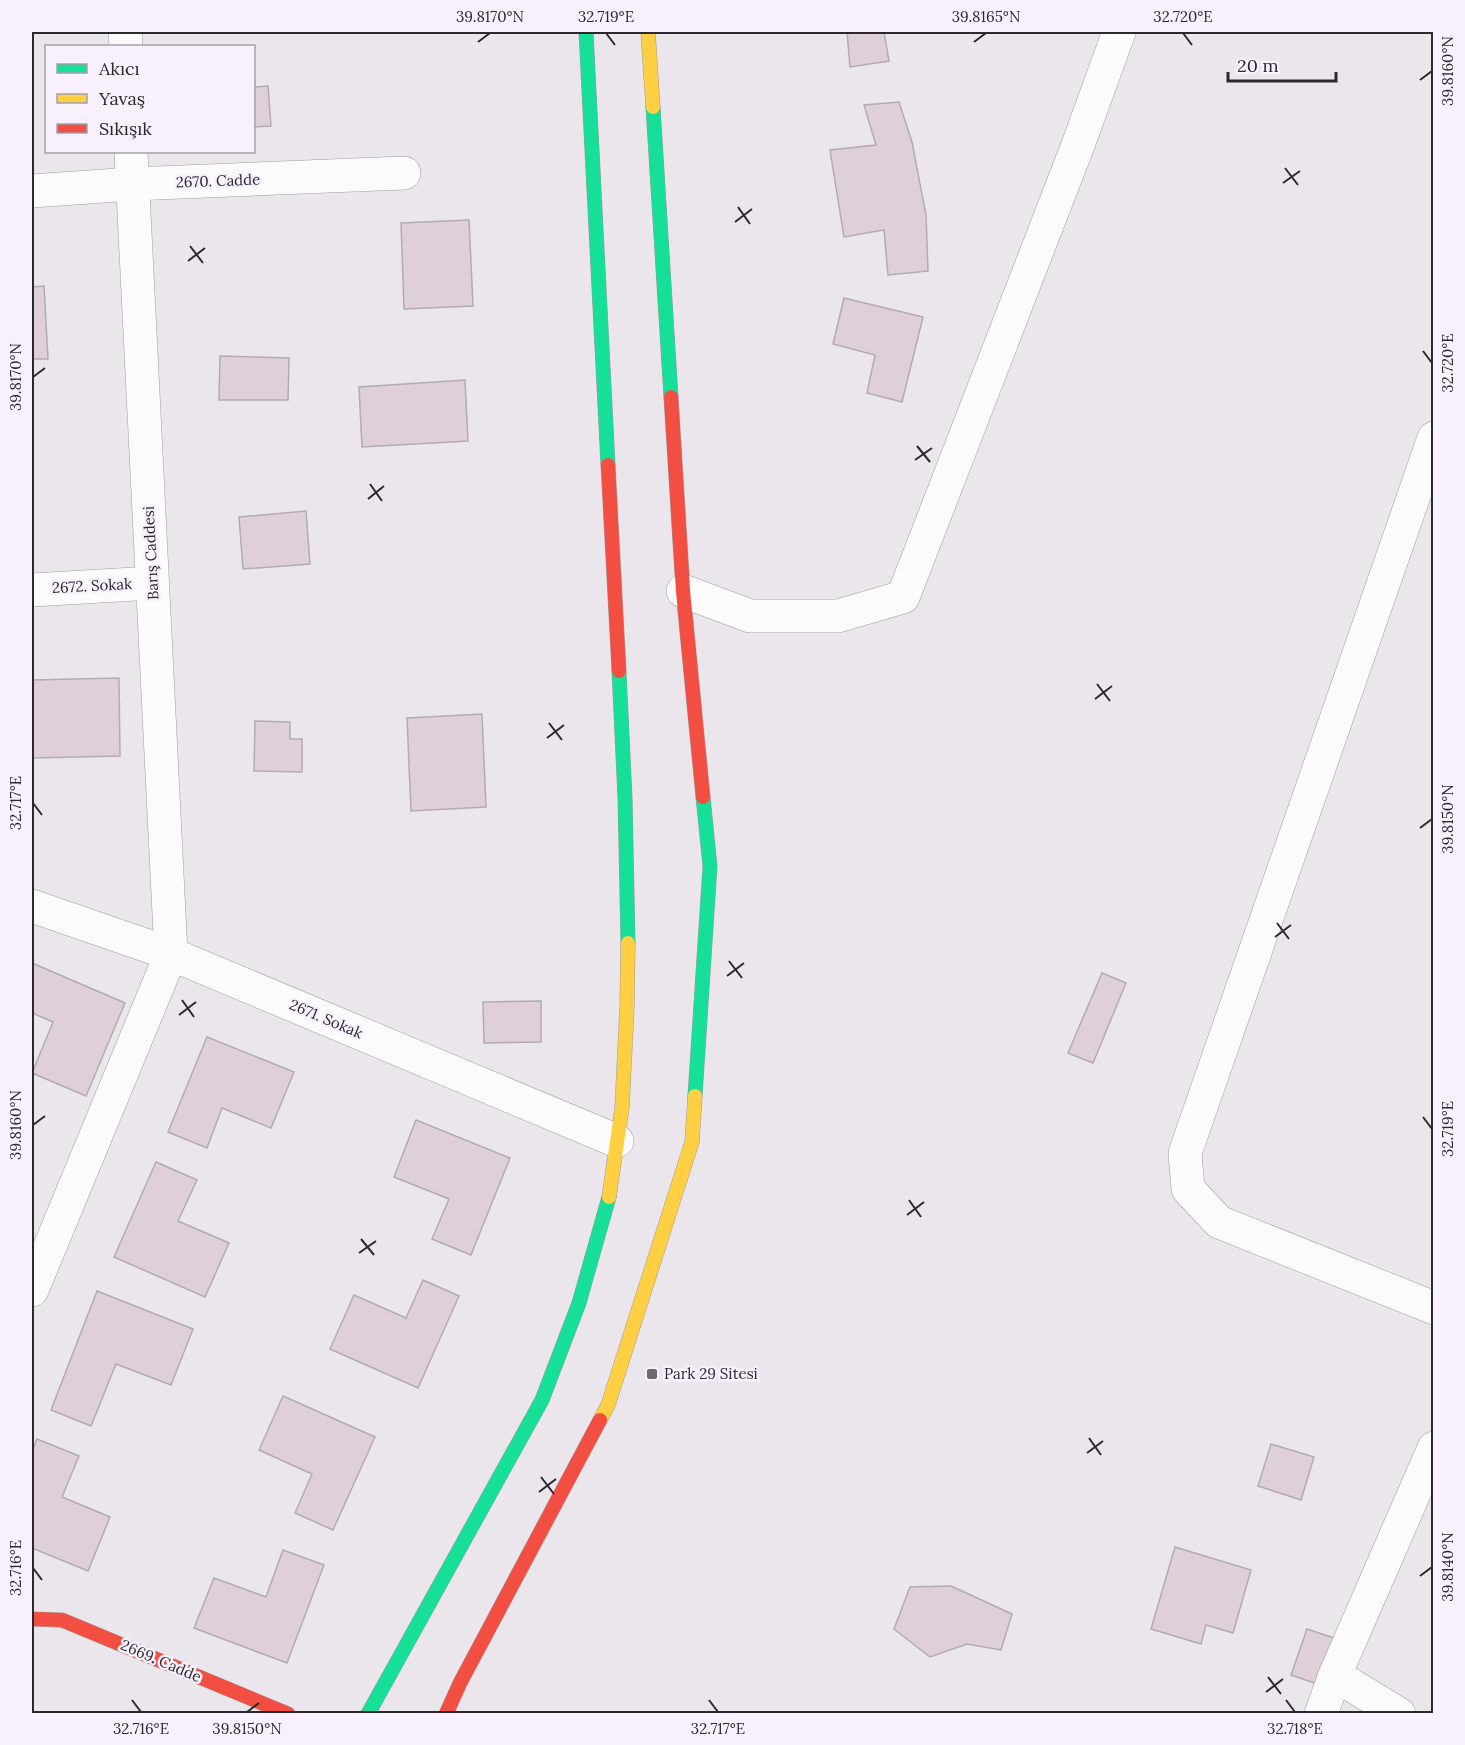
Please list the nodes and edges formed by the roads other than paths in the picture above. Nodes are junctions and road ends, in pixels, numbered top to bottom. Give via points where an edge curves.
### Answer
1 (586, 32) edge
2 (648, 32) edge
3 (1119, 32) edge
4 (131, 153) edge
5 (404, 172) dead end
6 (132, 184) junction
7 (32, 191) edge
8 (1434, 438) edge
9 (152, 583) junction
10 (32, 590) edge
11 (683, 591) junction
12 (32, 906) edge
13 (171, 954) junction
14 (617, 1141) junction
15 (32, 1290) edge
16 (1434, 1308) edge
17 (1434, 1448) edge
18 (32, 1619) edge
19 (1335, 1675) junction
20 (288, 1713) edge
21 (368, 1713) edge
22 (447, 1713) edge
23 (1321, 1713) edge
24 (1399, 1713) edge

1 - 14 main road via 628,904 627,1007
2 - 11 main road
3 - 11 street via 903,597 838,616 750,616
4 - 6 street, Barış Caddesi
5 - 6 street, 2670. Cadde
6 - 7 street, 2670. Cadde
6 - 9 street, Barış Caddesi
8 - 16 street via 1185,1153 1188,1189 1219,1222
9 - 10 street, 2672. Sokak
9 - 13 street, Barış Caddesi
11 - 22 main road via 710,866 692,1142 608,1405
12 - 13 street, 2671. Sokak
13 - 14 street, 2671. Sokak
13 - 15 street
14 - 21 main road via 607,1207 582,1292 542,1400
17 - 19 street
18 - 20 main road, 2669. Cadde via 62,1620
19 - 23 street
19 - 24 street

